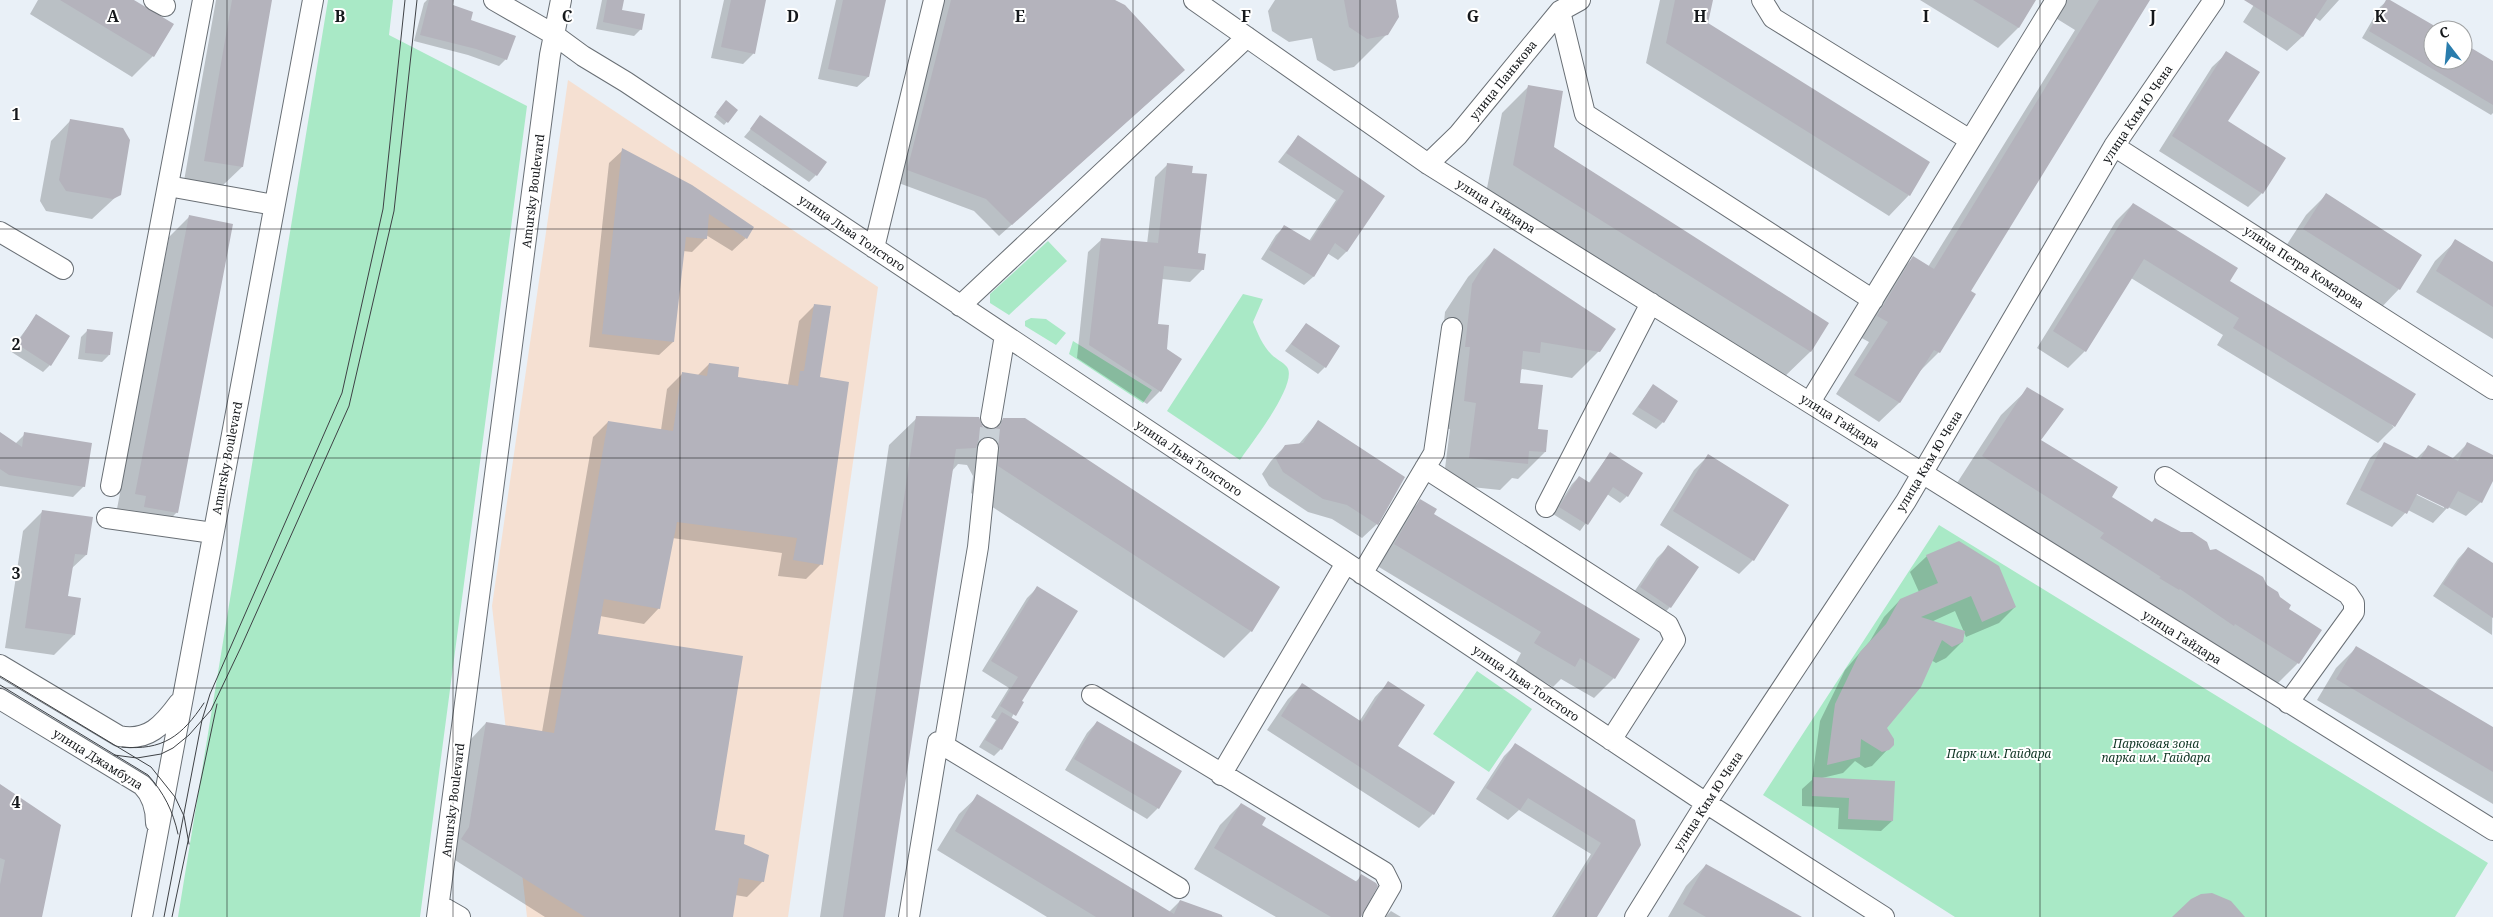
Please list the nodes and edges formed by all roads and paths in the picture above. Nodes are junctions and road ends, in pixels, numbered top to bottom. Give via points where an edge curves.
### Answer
1 (203, 0) edge
2 (313, 0) edge
3 (494, 0) edge
4 (561, 0) edge
5 (934, 0) edge
6 (1194, 0) edge
7 (1580, 0) edge
8 (1762, 0) edge
9 (2056, 0) edge
10 (2214, 0) edge
11 (1560, 11) junction
12 (553, 34) junction
13 (1247, 37) junction
14 (1970, 140) junction
15 (2114, 146) junction
16 (1428, 164) junction
17 (168, 186) junction
18 (274, 205) junction
19 (0, 232) edge
20 (874, 248) junction
21 (63, 269) dead end
22 (1872, 300) junction
23 (1651, 303) junction
24 (960, 306) junction
25 (1452, 328) dead end
26 (1005, 335) junction
27 (2493, 389) edge
28 (1810, 402) junction
29 (991, 418) tunnel mouth
30 (988, 448) tunnel mouth
31 (1425, 468) junction
32 (1923, 474) junction
33 (2165, 477) dead end
34 (111, 486) dead end
35 (1546, 507) dead end
36 (107, 518) dead end
37 (213, 533) junction
38 (1354, 568) junction
39 (0, 665) edge
40 (1092, 696) dead end
41 (0, 699) edge
42 (182, 699) junction
43 (2288, 703) junction
44 (1611, 740) junction
45 (944, 746) junction
46 (1221, 775) junction
47 (1706, 803) junction
48 (2493, 830) edge
49 (156, 845) junction
50 (1179, 888) dead end
51 (438, 911) edge
52 (142, 917) edge
53 (460, 917) edge
54 (909, 917) edge
55 (1373, 917) edge
56 (1635, 917) edge
57 (1884, 917) edge

1 - 17 street
2 - 18 street, Amursky Boulevard
3 - 12 street, улица Льва Толстого
4 - 12 street, Amursky Boulevard
5 - 20 street
6 - 13 street, улица Гайдара
7 - 11 street, улица Панькова
8 - 14 street via 1773,18
9 - 14 street
10 - 15 street, улица Ким Ю Чена
11 - 16 street, улица Панькова via 1458,135
11 - 22 street via 1585,114
12 - 20 street, улица Льва Толстого
12 - 51 street, Amursky Boulevard
13 - 16 street, улица Гайдара
13 - 24 street
14 - 22 street
15 - 27 street, улица Петра Комарова
15 - 32 street, улица Ким Ю Чена
16 - 23 street, улица Гайдара
17 - 18 street
17 - 34 street
18 - 37 street, Amursky Boulevard
19 - 21 street
20 - 24 street, улица Льва Толстого
22 - 28 street
23 - 28 street, улица Гайдара
23 - 35 street
24 - 26 street, улица Льва Толстого
25 - 31 street via 1434,452
26 - 29 street
26 - 38 street, улица Льва Толстого
28 - 32 street, улица Гайдара
30 - 45 street via 978,547
31 - 38 street
31 - 44 street via 1668,625 1675,640
32 - 43 street, улица Гайдара
32 - 47 street, улица Ким Ю Чена
33 - 43 street via 2348,594 2354,603 2354,612
36 - 37 street
37 - 42 street, Amursky Boulevard
38 - 44 street, улица Льва Толстого
38 - 46 street
39 - 42 street via 124,737 139,737 158,729
40 - 46 street
41 - 49 street, улица Джамбула via 142,785 155,810
42 - 49 street, Amursky Boulevard
43 - 48 street, улица Гайдара
44 - 47 street, улица Льва Толстого
45 - 50 street
45 - 54 street via 938,742
46 - 55 street via 1384,872 1391,886
47 - 56 street, улица Ким Ю Чена
47 - 57 street, улица Льва Толстого
49 - 52 street, Amursky Boulevard
51 - 53 street

